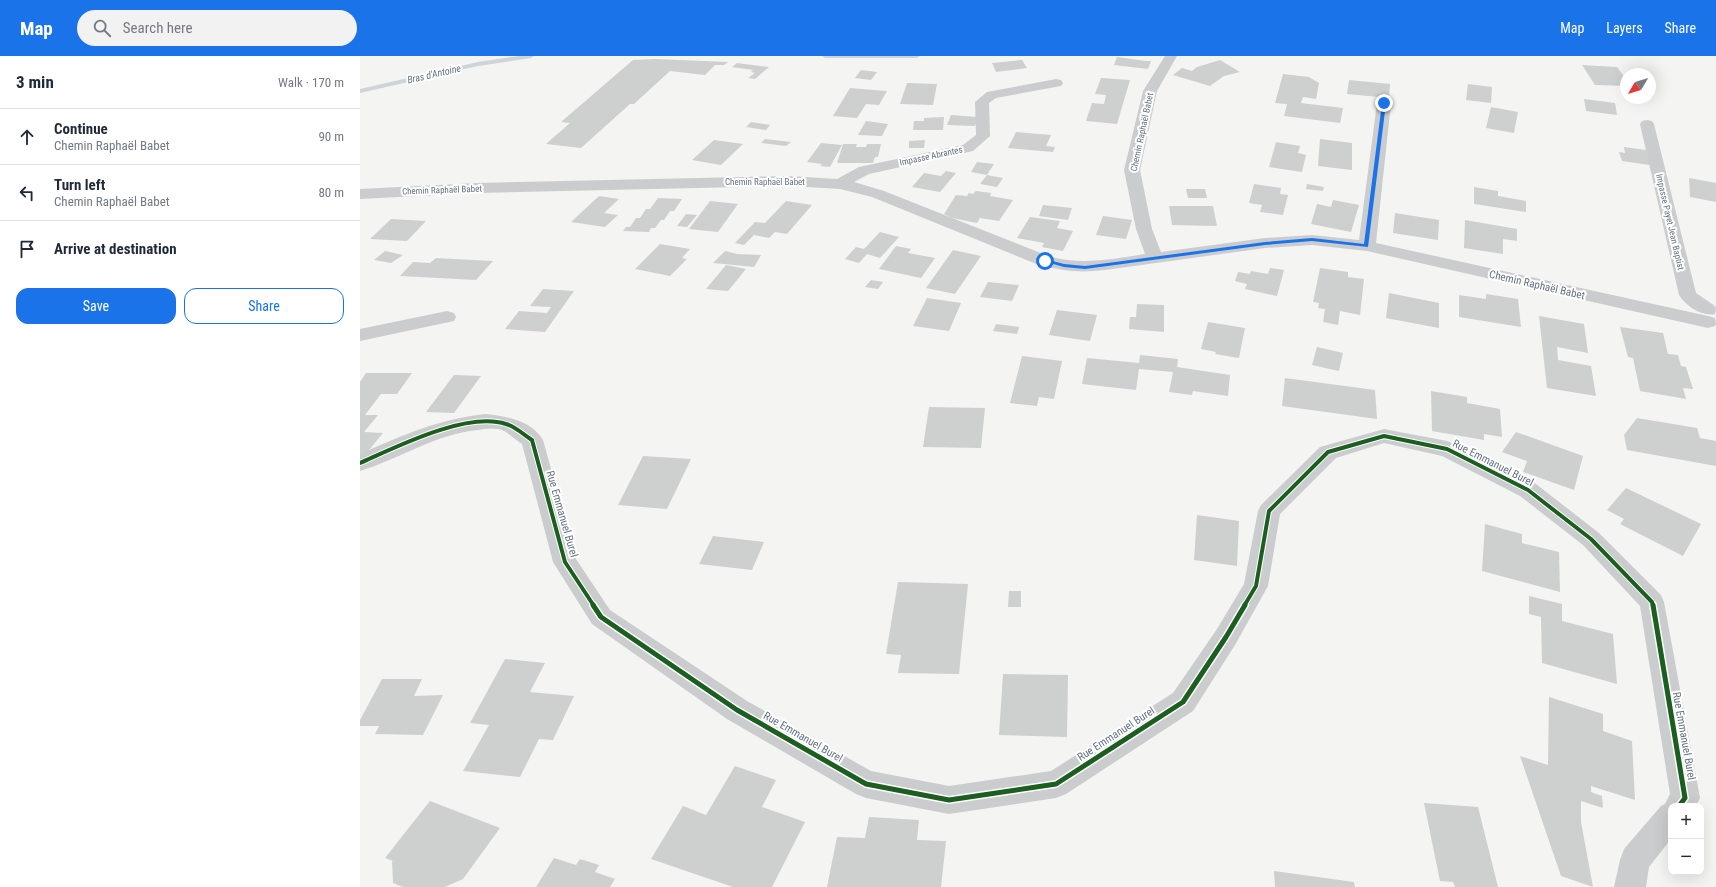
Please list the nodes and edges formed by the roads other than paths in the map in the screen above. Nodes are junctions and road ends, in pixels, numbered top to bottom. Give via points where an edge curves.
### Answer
1 (1171, 56) edge
2 (1056, 83) dead end
3 (1384, 103) dead end
4 (1647, 124) dead end
5 (840, 184) junction
6 (360, 194) edge
7 (1366, 246) junction
8 (1155, 258) junction
9 (1712, 317) edge
10 (447, 318) dead end
11 (360, 335) edge
12 (360, 463) edge
13 (1682, 803) edge
14 (1668, 820) edge
15 (1630, 887) edge

1 - 8 street, Chemin Raphaël Babet via 1150,91 1132,170 1144,229
2 - 5 street, Impasse Abrantes via 992,95 982,102 983,136 968,148 864,170
3 - 7 street
4 - 9 street, Impasse Payet Jean Baptist via 1688,295
5 - 6 street, Chemin Raphaël Babet via 789,181 477,188
5 - 8 street, Chemin Raphaël Babet via 878,194 1026,255 1064,266 1085,267
7 - 8 street, Chemin Raphaël Babet via 1312,240 1265,243
7 - 9 street, Chemin Raphaël Babet
10 - 11 street
12 - 13 street, Rue Emmanuel Burel via 431,433 470,422 505,423 532,440 565,562 601,617 738,710 866,784 949,800 1056,784 1183,702 1256,586 1269,511 1328,452 1384,436 1447,449 1528,490 1591,539 1652,602 1686,798
14 - 15 street via 1635,860

